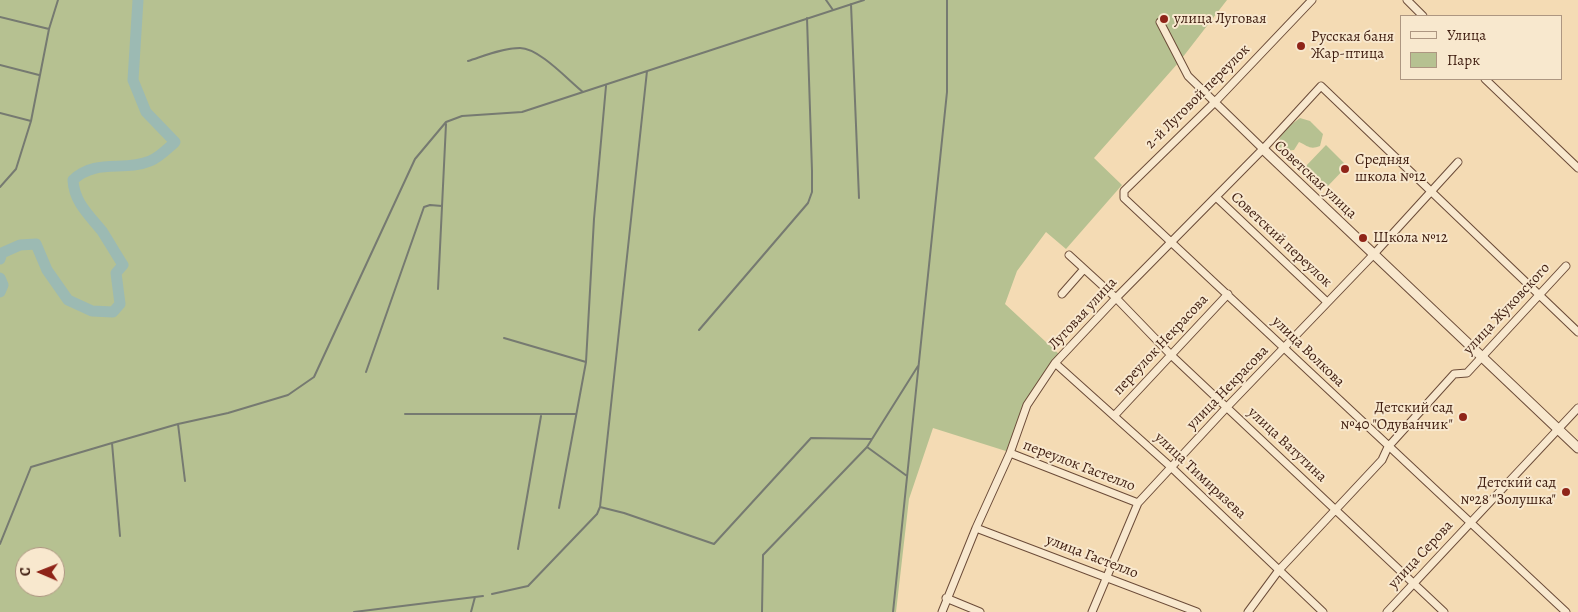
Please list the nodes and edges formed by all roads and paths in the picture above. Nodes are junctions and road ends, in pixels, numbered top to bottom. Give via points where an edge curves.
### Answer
1 (1312, 0) edge
2 (1407, 0) edge
3 (1422, 15) edge
4 (1160, 22) dead end
5 (1486, 80) edge
6 (1214, 103) junction
7 (1263, 149) junction
8 (1458, 162) dead end
9 (1578, 168) edge
10 (1124, 191) joint
11 (1431, 192) junction
12 (1216, 197) junction
13 (1171, 242) junction
14 (1374, 254) junction
15 (1069, 255) dead end
16 (1566, 266) dead end
17 (1084, 269) junction
18 (1062, 294) dead end
19 (1228, 294) junction
20 (1539, 295) junction
21 (1116, 298) junction
22 (1327, 302) junction
23 (1578, 332) edge
24 (1284, 349) junction
25 (1171, 355) junction
26 (1481, 357) junction
27 (1055, 363) junction
28 (1226, 408) junction
29 (1578, 408) edge
30 (1114, 416) junction
31 (1558, 428) junction
32 (1388, 447) junction
33 (1578, 448) edge
34 (1010, 453) junction
35 (1172, 468) junction
36 (1138, 503) junction
37 (1335, 509) junction
38 (1469, 523) junction
39 (976, 528) junction
40 (1279, 570) junction
41 (1107, 577) junction
42 (1415, 584) junction
43 (946, 598) junction
44 (942, 612) edge
45 (980, 612) edge
46 (1092, 612) edge
47 (1197, 612) edge
48 (1248, 612) edge
49 (1323, 612) edge
50 (1387, 612) edge
51 (1444, 612) edge
52 (1566, 612) edge

1 - 6 street, 2-й Луговой переулок
2 - 3 street
4 - 6 street, Советская улица via 1185,72
5 - 9 street
6 - 7 street, Советская улица
6 - 10 street, 2-й Луговой переулок
7 - 11 street, Луговая улица via 1321,86
7 - 12 street, Луговая улица
7 - 14 street, Советская улица
8 - 11 street, улица Некрасова
10 - 13 street, улица Волкова via 1124,198
11 - 14 street, улица Некрасова
11 - 20 street
12 - 13 street, Луговая улица
12 - 22 street, Советский переулок
13 - 19 street, улица Волкова
13 - 21 street, Луговая улица
14 - 22 street, улица Некрасова
14 - 26 street, Советская улица
15 - 17 street, улица Ватутина
16 - 20 street, улица Жуковского
17 - 18 street
17 - 21 street, улица Ватутина
19 - 24 street, улица Волкова
19 - 25 street, переулок Некрасова
20 - 23 street
20 - 26 street, улица Жуковского
21 - 25 street, улица Ватутина
21 - 27 street, Луговая улица
22 - 24 street, улица Некрасова
24 - 28 street, улица Некрасова
24 - 32 street, улица Волкова
25 - 28 street, улица Ватутина
25 - 30 street, переулок Некрасова
26 - 31 street, Советская улица
26 - 32 street, улица Жуковского via 1467,373 1454,374
27 - 30 street, улица Тимирязева
27 - 34 street, Луговая улица via 1027,404
28 - 35 street, улица Некрасова
28 - 37 street, улица Ватутина
29 - 31 street, улица Серова
30 - 35 street, улица Тимирязева
31 - 33 street, Советская улица
31 - 38 street, улица Серова
32 - 37 street, улица Жуковского via 1382,460
32 - 38 street, улица Волкова
34 - 36 street, переулок Гастелло
34 - 39 street, Луговая улица
35 - 36 street, улица Некрасова
35 - 40 street, улица Тимирязева
36 - 41 street, улица Некрасова
37 - 40 street, улица Жуковского
37 - 42 street, улица Ватутина
38 - 42 street, улица Серова
38 - 52 street, улица Волкова
39 - 41 street, улица Гастелло
39 - 43 street, Луговая улица
40 - 48 street, улица Жуковского
40 - 49 street, улица Тимирязева
41 - 46 street, улица Некрасова
41 - 47 street, улица Гастелло
42 - 50 street, улица Серова
42 - 51 street, улица Ватутина
43 - 44 street, Луговая улица
43 - 45 street

